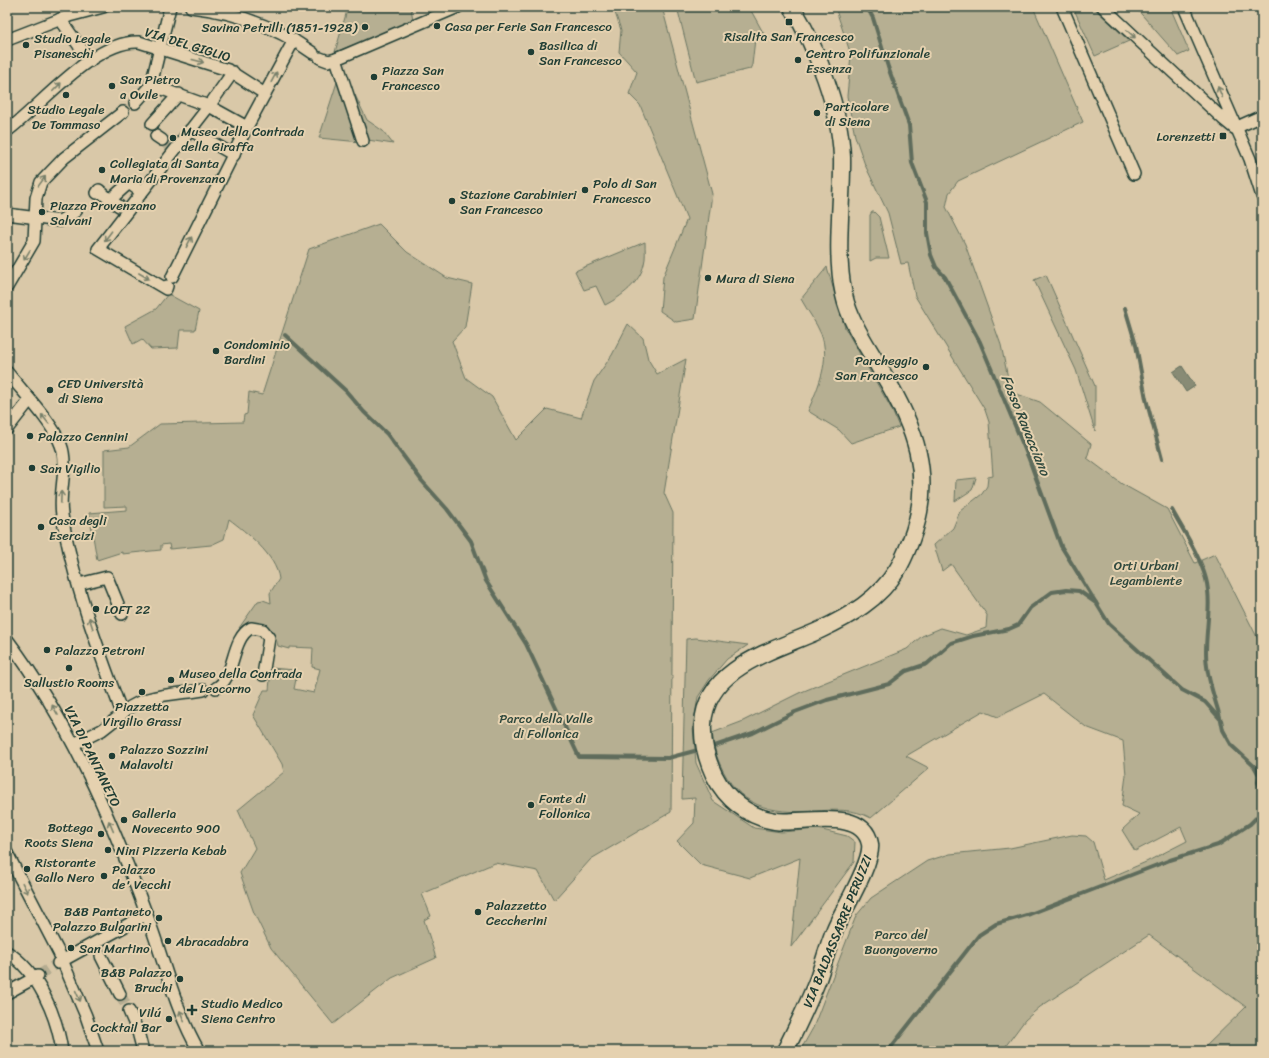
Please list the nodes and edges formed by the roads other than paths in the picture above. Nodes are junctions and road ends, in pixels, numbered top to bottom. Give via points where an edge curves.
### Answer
1 (103, 7) edge
2 (170, 7) edge
3 (198, 7) edge
4 (458, 7) edge
5 (792, 7) edge
6 (1062, 7) edge
7 (1102, 7) edge
8 (1184, 7) edge
9 (60, 19) junction
10 (7, 40) edge
11 (294, 40) junction
12 (161, 50) junction
13 (336, 59) junction
14 (90, 61) junction
15 (233, 72) junction
16 (151, 85) junction
17 (179, 94) junction
18 (264, 94) junction
19 (135, 103) dead end
20 (209, 106) junction
21 (123, 112) dead end
22 (1262, 116) edge
23 (244, 126) junction
24 (1235, 128) junction
25 (190, 130) junction
26 (7, 131) edge
27 (154, 132) dead end
28 (363, 141) dead end
29 (234, 155) junction
30 (1134, 174) dead end
31 (141, 192) junction
32 (96, 193) dead end
33 (1262, 196) edge
34 (119, 207) junction
35 (76, 210) dead end
36 (7, 214) edge
37 (34, 218) junction
38 (7, 287) edge
39 (7, 372) edge
40 (30, 401) junction
41 (9, 423) edge
42 (79, 584) junction
43 (122, 614) dead end
44 (7, 639) edge
45 (263, 675) dead end
46 (216, 688) dead end
47 (203, 690) dead end
48 (119, 716) junction
49 (74, 744) junction
50 (7, 853) edge
51 (147, 914) junction
52 (7, 952) edge
53 (101, 956) dead end
54 (60, 961) junction
55 (36, 978) junction
56 (7, 993) edge
57 (120, 994) tunnel mouth
58 (128, 1011) tunnel mouth
59 (62, 1051) edge
60 (98, 1051) edge
61 (143, 1051) edge
62 (199, 1051) edge
63 (785, 1051) edge

1 - 9 street
2 - 12 street
3 - 11 street via 260,24
4 - 13 street
5 - 63 street, VIA BALDASSARRE PERUZZI via 819,63 839,135 842,158 840,262 844,299 852,320 900,401 911,427 921,468 920,508 914,532 902,562 880,592 864,606 842,619 757,658 727,677 714,690 704,711 703,732 709,762 724,791 734,802 752,814 772,821 846,821 863,829 869,841 869,853 862,871 834,931 800,1022
6 - 30 street
7 -> 24 street via 1222,119
24 -> 8 street
9 - 10 street
9 - 14 street
11 - 13 street via 328,61
18 -> 11 street
12 - 14 street, VIA DEL GIGLIO via 140,42 125,43
12 -> 15 street, VIA DEL GIGLIO
12 - 16 street
13 - 28 street
26 -> 14 street, VIA DEL GIGLIO via 44,101 68,76
15 - 18 street, VIA DEL GIGLIO
15 - 20 street
16 - 17 street
16 - 19 street
17 - 20 street
17 - 27 street
18 - 23 street
20 - 23 street
20 - 25 street
37 -> 21 street via 37,192 44,178 64,158
22 - 24 street
23 - 29 street
24 - 33 street
25 - 29 street
25 - 31 street
34 -> 29 street via 98,250 168,284
31 - 34 street
31 - 34 street via 129,183
32 - 34 street via 100,190
35 - 37 street via 62,221
36 - 37 street
37 -> 38 street via 36,231 32,246
39 - 40 street
40 - 41 street
42 -> 40 street via 61,507 63,450 52,429
42 - 43 street via 107,577
48 -> 42 street
49 -> 44 street, VIA DI PANTANETO via 39,683
45 - 46 street via 269,638 263,630 251,628 241,636 225,678
47 - 48 street via 155,696
48 - 49 street via 102,730
51 -> 49 street, VIA DI PANTANETO via 111,824
50 -> 54 street
51 - 54 street
62 -> 51 street, VIA DI PANTANETO via 182,1018
52 - 55 street
53 - 57 street
54 -> 60 street via 86,1016
55 - 56 street
55 - 59 street via 54,1019
58 - 61 street

